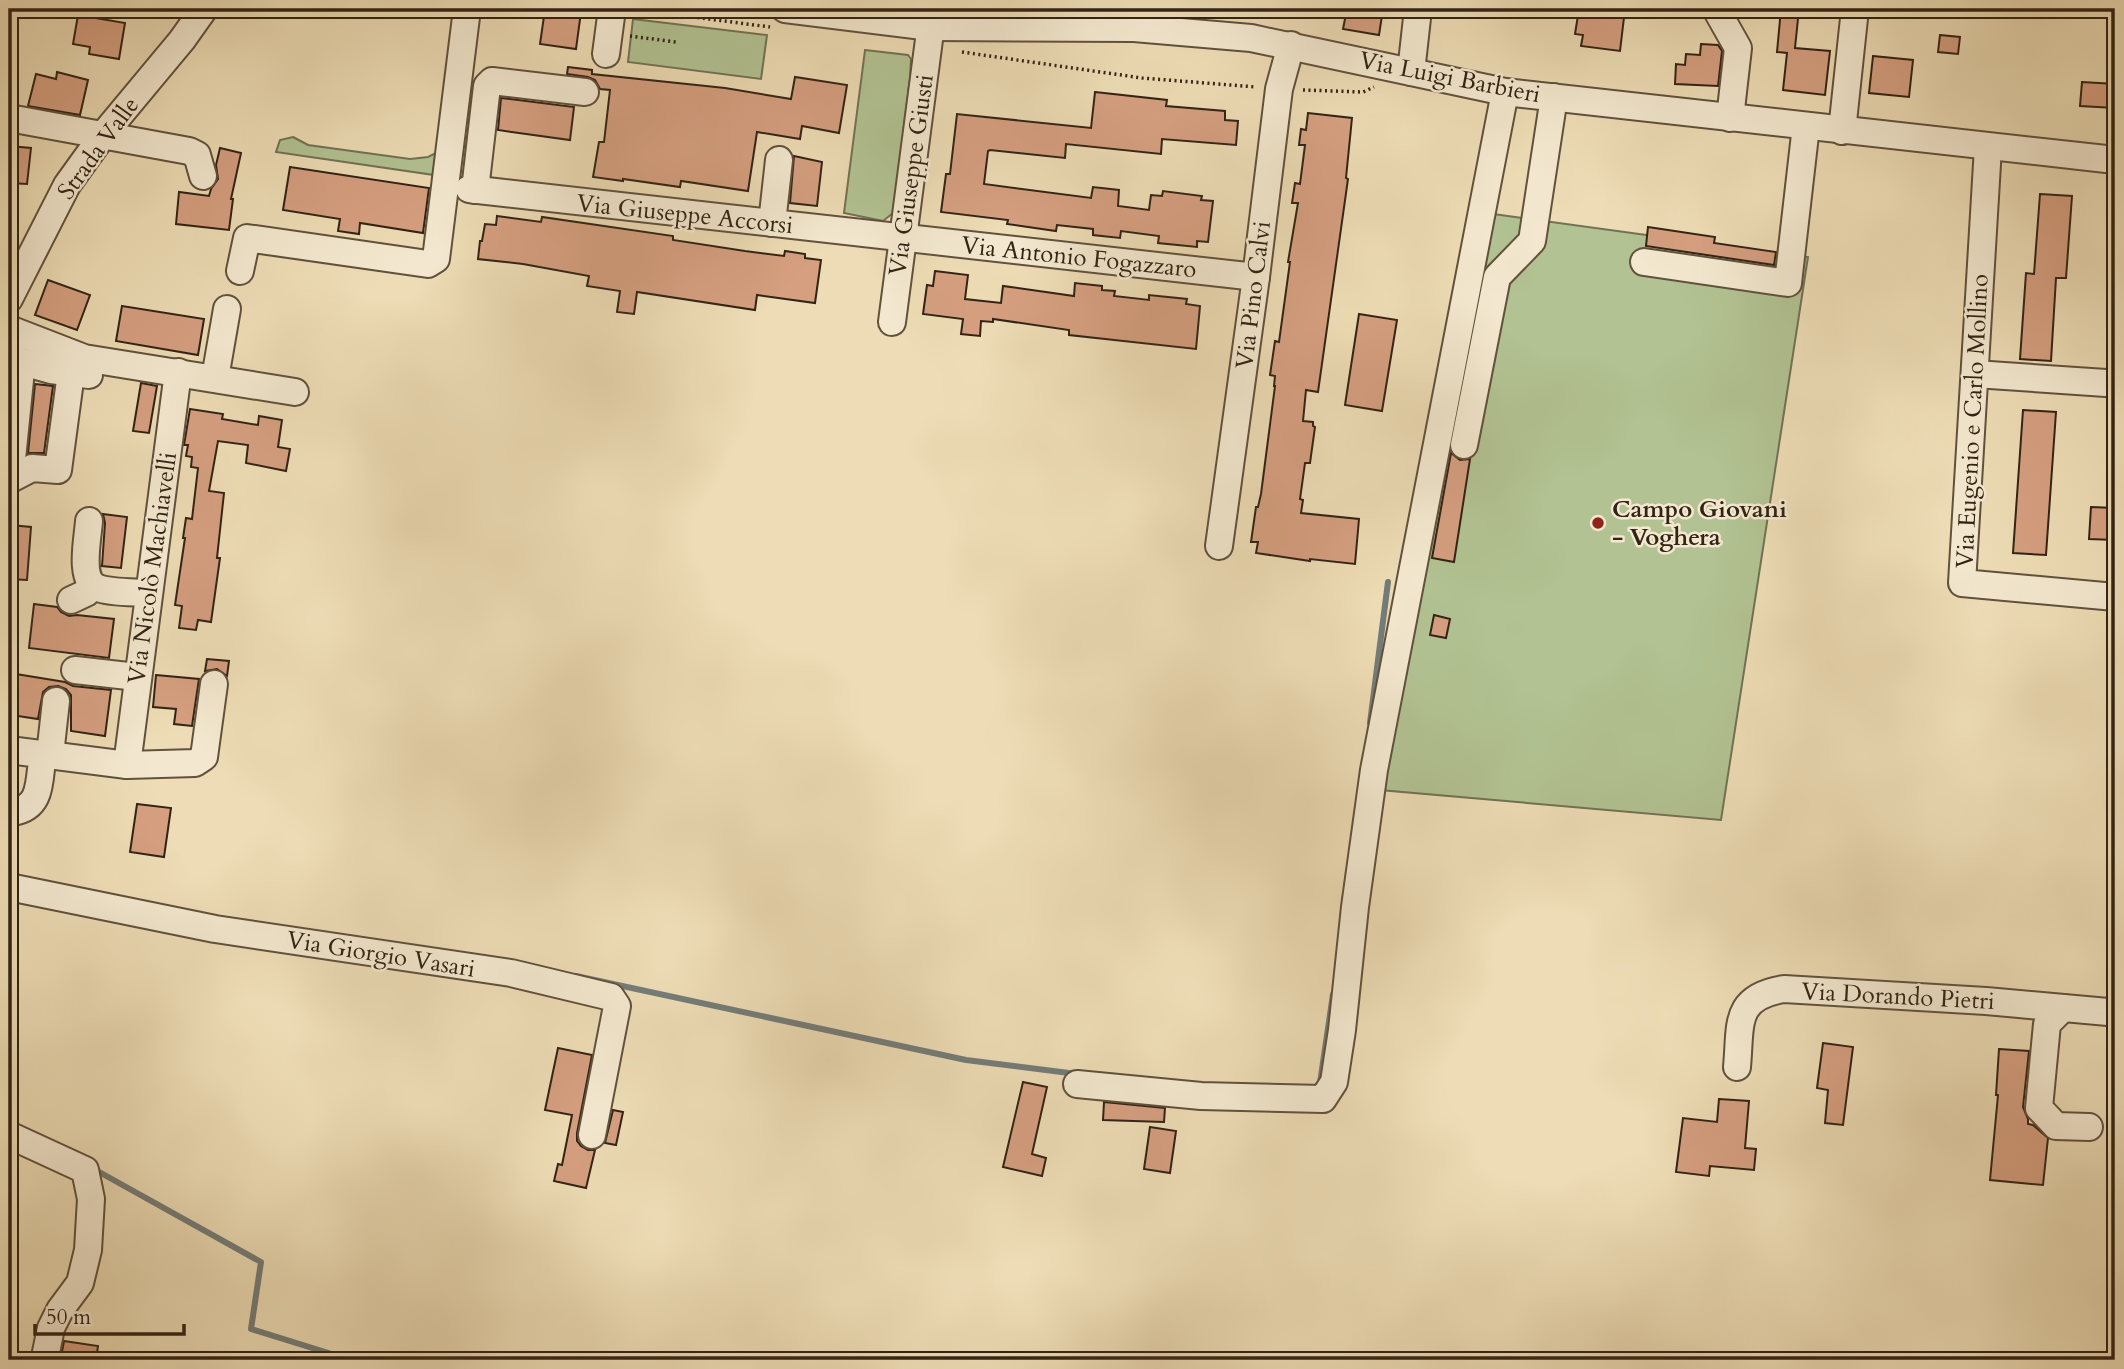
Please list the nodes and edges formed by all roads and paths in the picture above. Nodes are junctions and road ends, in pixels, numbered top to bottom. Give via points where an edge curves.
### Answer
1 (204, 9) edge
2 (467, 9) edge
3 (785, 9) edge
4 (1418, 9) edge
5 (1716, 9) edge
6 (1854, 9) edge
7 (1136, 18) edge
8 (931, 28) edge
9 (609, 32) edge
10 (676, 42) dead end
11 (1291, 45) junction
12 (1411, 72) junction
13 (1384, 82) dead end
14 (1279, 89) junction
15 (585, 92) dead end
16 (1505, 92) junction
17 (1555, 97) junction
18 (9, 118) edge
19 (1730, 118) junction
20 (1806, 126) junction
21 (1842, 131) junction
22 (103, 135) junction
23 (1988, 147) junction
24 (779, 160) dead end
25 (2115, 160) edge
26 (203, 176) dead end
27 (772, 223) junction
28 (902, 238) junction
29 (1644, 262) dead end
30 (240, 271) dead end
31 (1256, 277) junction
32 (9, 299) edge
33 (227, 309) dead end
34 (892, 322) dead end
35 (9, 329) edge
36 (14, 357) edge
37 (178, 372) junction
38 (71, 373) junction
39 (1975, 374) junction
40 (215, 378) junction
41 (132, 382) dead end
42 (2106, 383) dead end
43 (295, 391) dead end
44 (1464, 445) dead end
45 (10, 479) edge
46 (89, 521) dead end
47 (1219, 547) dead end
48 (148, 593) junction
49 (2115, 597) edge
50 (75, 670) dead end
51 (137, 677) junction
52 (214, 684) dead end
53 (55, 701) dead end
54 (9, 750) edge
55 (127, 765) junction
56 (41, 766) junction
57 (13, 812) dead end
58 (9, 887) edge
59 (2063, 1008) junction
60 (2115, 1009) edge
61 (1737, 1067) dead end
62 (1077, 1084) dead end
63 (2089, 1127) dead end
64 (9, 1135) edge
65 (592, 1135) dead end
66 (45, 1357) dead end

1 - 22 street, Strada Valle
2 - 30 street via 436,259 428,264 247,238
3 - 8 street, Via Luigi Barbieri
4 - 12 street
5 - 19 street via 1738,48
6 - 21 street
7 - 8 street, Via Luigi Barbieri
7 - 11 street, Via Luigi Barbieri
8 - 14 path via 1142,78
8 - 28 street, Via Giuseppe Giusti
9 - 10 path
11 - 12 street, Via Luigi Barbieri
11 - 14 street, Via Pino Calvi
12 - 16 street, Via Luigi Barbieri
13 - 14 path via 1363,92
14 - 31 street, Via Pino Calvi
15 - 27 street, Via Giuseppe Accorsi via 492,81 486,86 472,190
16 - 17 street, Via Luigi Barbieri
16 - 62 street via 1374,770 1334,1083 1323,1099 1201,1096
17 - 19 street, Via Luigi Barbieri
17 - 44 street via 1532,241 1497,277
18 - 22 street
19 - 20 street, Via Luigi Barbieri
20 - 21 street, Via Luigi Barbieri
20 - 29 street via 1788,284
21 - 23 street, Via Luigi Barbieri
22 - 26 street via 189,151 197,155
22 - 32 street, Strada Valle via 67,185
23 - 25 street, Via Luigi Barbieri
23 - 39 street, Via Eugenio e Carlo Mollino
24 - 27 street
27 - 28 street, Via Giuseppe Accorsi
28 - 31 street, Via Antonio Fogazzaro
28 - 34 street, Via Giuseppe Giusti
31 - 47 street, Via Pino Calvi
33 - 40 street
35 - 37 street via 84,358
36 - 38 street
36 - 45 street via 20,380
37 - 40 street
37 - 48 street, Via Nicolò Machiavelli
38 - 41 street
38 - 45 street via 58,470 32,468
39 - 42 street
39 - 49 street, Via Eugenio e Carlo Mollino via 1962,583
40 - 43 street
46 - 48 street via 83,595 99,589
48 - 51 street, Via Nicolò Machiavelli
50 - 51 street
51 - 55 street, Via Nicolò Machiavelli
52 - 55 street via 204,757 195,763
53 - 56 street
54 - 56 street
55 - 56 street
56 - 57 street via 32,803
58 - 65 street, Via Giorgio Vasari via 215,929 511,973 611,997 618,1006
59 - 60 street, Via Dorando Pietri
59 - 61 street, Via Dorando Pietri via 1784,989 1764,992 1742,1014
59 - 63 street via 2048,1024 2039,1108 2056,1126
64 - 66 street via 85,1170 91,1199 88,1250 80,1283 51,1328

